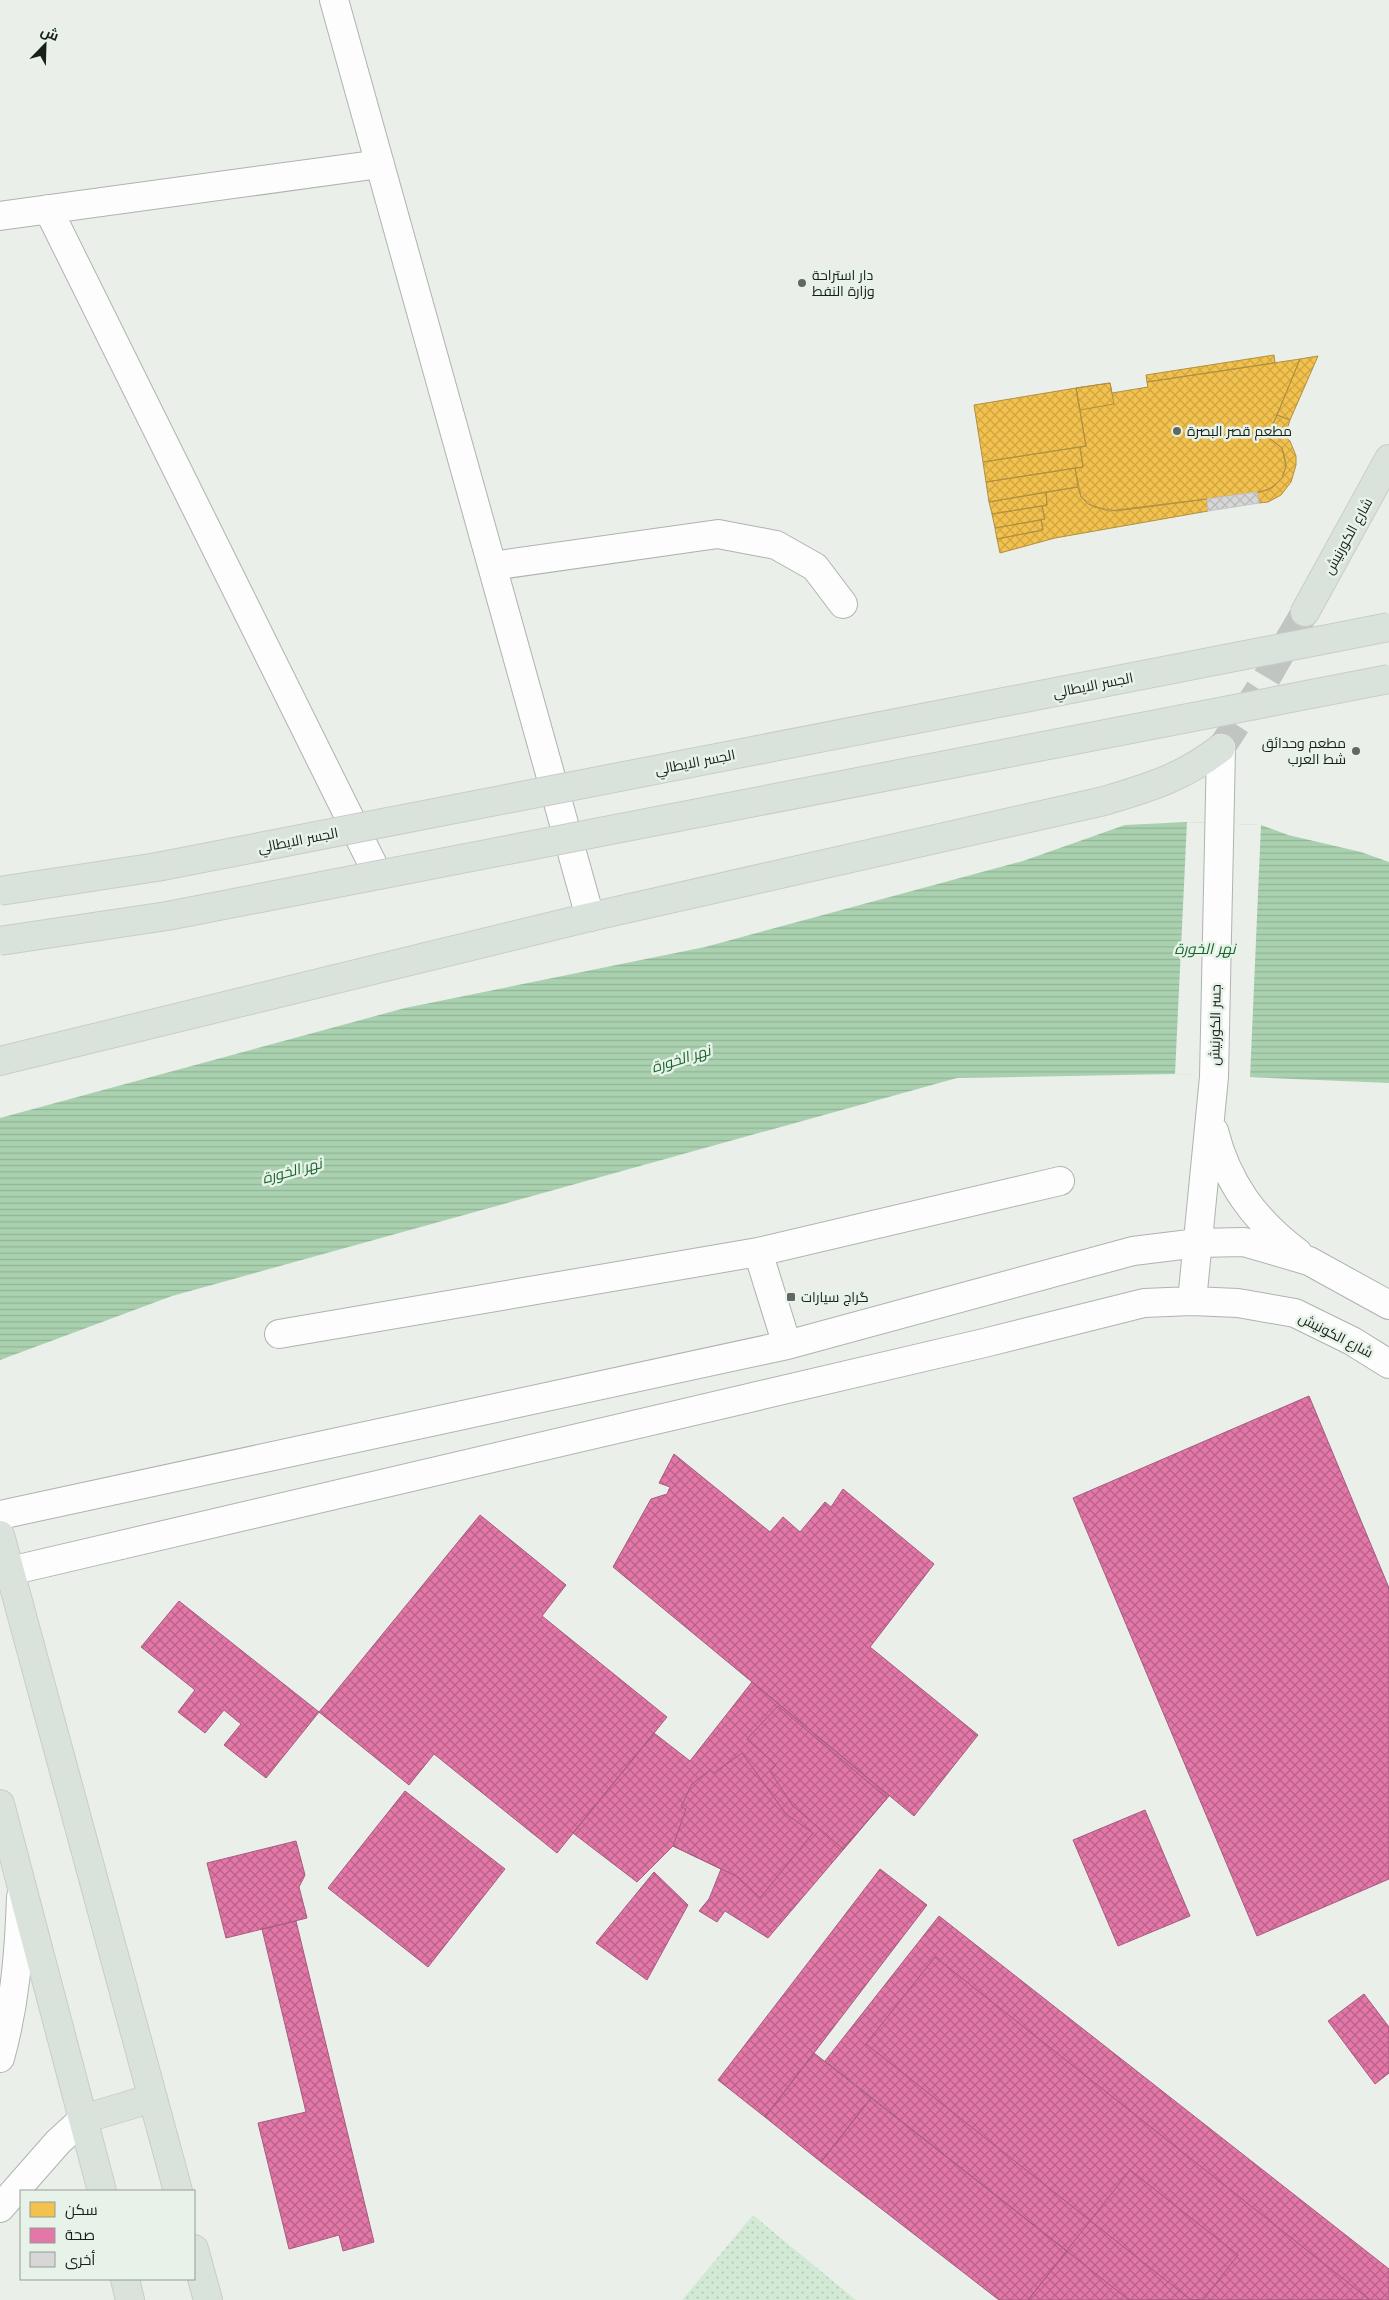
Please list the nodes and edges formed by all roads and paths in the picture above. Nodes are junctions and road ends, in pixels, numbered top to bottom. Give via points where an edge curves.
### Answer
1 (334, 0) edge
2 (380, 164) junction
3 (48, 209) junction
4 (0, 216) edge
5 (1389, 459) edge
6 (492, 566) junction
7 (843, 604) dead end
8 (1305, 612) tunnel mouth
9 (1389, 627) edge
10 (1389, 680) edge
11 (1221, 748) joint
12 (378, 876) junction
13 (0, 890) edge
14 (590, 917) junction
15 (0, 941) edge
16 (0, 1061) edge
17 (1210, 1116) junction
18 (1060, 1181) dead end
19 (1198, 1243) junction
20 (758, 1252) junction
21 (1309, 1261) junction
22 (1192, 1301) junction
23 (1389, 1305) edge
24 (279, 1334) dead end
25 (787, 1345) junction
26 (1389, 1364) edge
27 (0, 1515) edge
28 (0, 1536) edge
29 (10, 1571) junction
30 (0, 1804) edge
31 (22, 1890) junction
32 (0, 2058) edge
33 (152, 2098) junction
34 (82, 2119) junction
35 (102, 2190) edge
36 (178, 2190) edge
37 (0, 2208) edge
38 (195, 2253) edge
39 (125, 2280) edge
40 (130, 2300) edge
41 (208, 2300) edge

1 - 2 street
2 - 3 street
2 - 6 street
3 - 4 street
3 - 12 street
5 - 8 main road, شارع الكورنيش
6 - 7 street via 718,534 776,545 815,567
6 - 14 street
9 - 13 main road, الجسر الايطالي, bridge via 157,867
10 - 12 main road, bridge
11 - 14 main road via 1197,766 1160,785 1104,801
11 - 17 street, جسر الكورنيش via 1214,1077
12 - 15 main road, bridge via 167,916
14 - 16 main road
17 - 19 street, جسر الكورنيش
17 - 21 street via 1220,1156 1244,1201 1273,1235
18 - 20 street
19 - 21 street via 1244,1242
19 - 22 street, جسر الكورنيش
19 - 25 street via 1133,1251
20 - 24 street
20 - 25 street
21 - 23 street
22 - 26 street, شارع الكونيش via 1238,1303 1295,1313 1352,1341
22 - 29 street, شارع الكونيش via 1144,1303
25 - 27 street
28 - 29 main road
29 - 33 main road
30 - 31 main road
31 - 32 street via 18,1967
31 - 34 main road
33 - 34 main road
33 - 36 main road
34 - 35 main road
34 - 37 street
38 - 41 main road
39 - 40 main road

